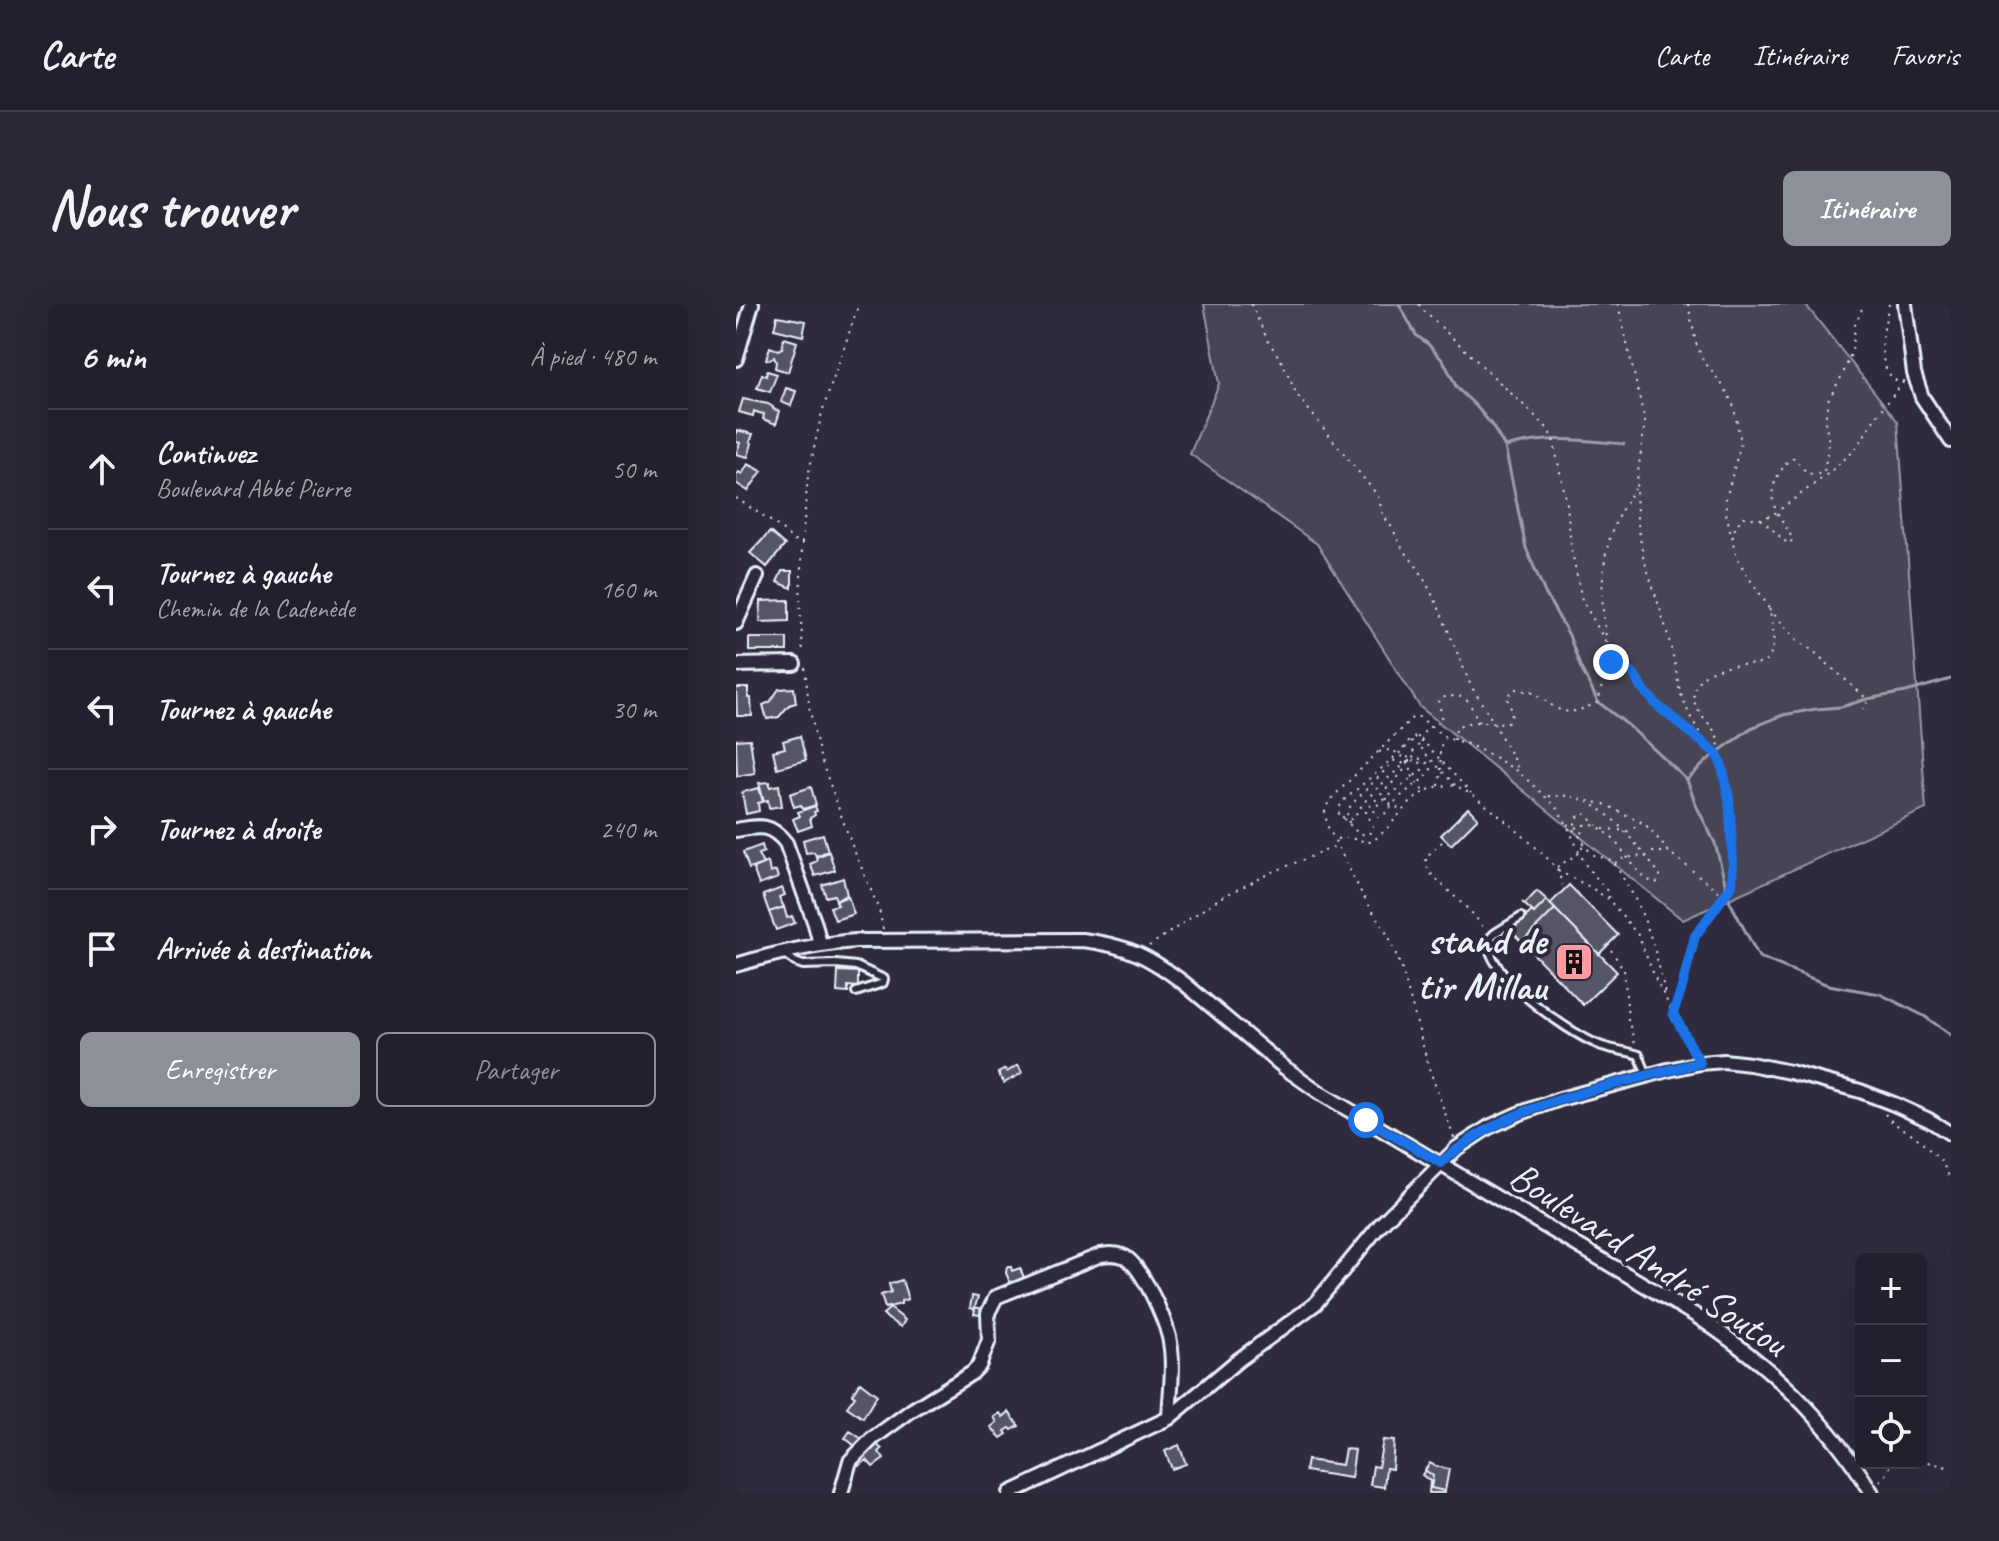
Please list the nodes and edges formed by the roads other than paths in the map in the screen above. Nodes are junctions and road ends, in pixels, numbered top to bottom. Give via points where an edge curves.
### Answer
1 (752, 304) edge
2 (1905, 304) edge
3 (736, 359) edge
4 (1951, 441) edge
5 (757, 576) dead end
6 (736, 623) edge
7 (794, 664) dead end
8 (736, 665) edge
9 (736, 830) edge
10 (1521, 917) dead end
11 (820, 944) junction
12 (782, 952) junction
13 (736, 965) edge
14 (856, 992) dead end
15 (1647, 1075) junction
16 (1951, 1134) edge
17 (1441, 1163) junction
18 (1169, 1418) junction
19 (1871, 1492) edge
20 (841, 1493) edge
21 (1010, 1493) edge

1 - 3 street
2 - 4 street via 1922,397
5 - 6 street
7 - 8 street
9 - 11 street via 769,828 786,843
10 - 15 lane via 1488,940 1496,963 1542,1012 1599,1045 1639,1055
11 - 12 street, Boulevard André Soutou
11 - 17 street, Boulevard André Soutou via 1082,940 1138,953 1177,978 1303,1081
12 - 13 street, Boulevard André Soutou
12 - 14 lane via 803,965 856,966 884,979
15 - 16 street via 1700,1063 1750,1064 1860,1091
15 - 17 street via 1518,1114 1489,1127
17 - 18 street via 1380,1225 1315,1304
17 - 19 street, Boulevard André Soutou via 1695,1315 1745,1351 1823,1423
18 - 20 street via 1169,1339 1160,1310 1128,1259 1101,1255 996,1297 979,1366 872,1439 850,1461
18 - 21 street

